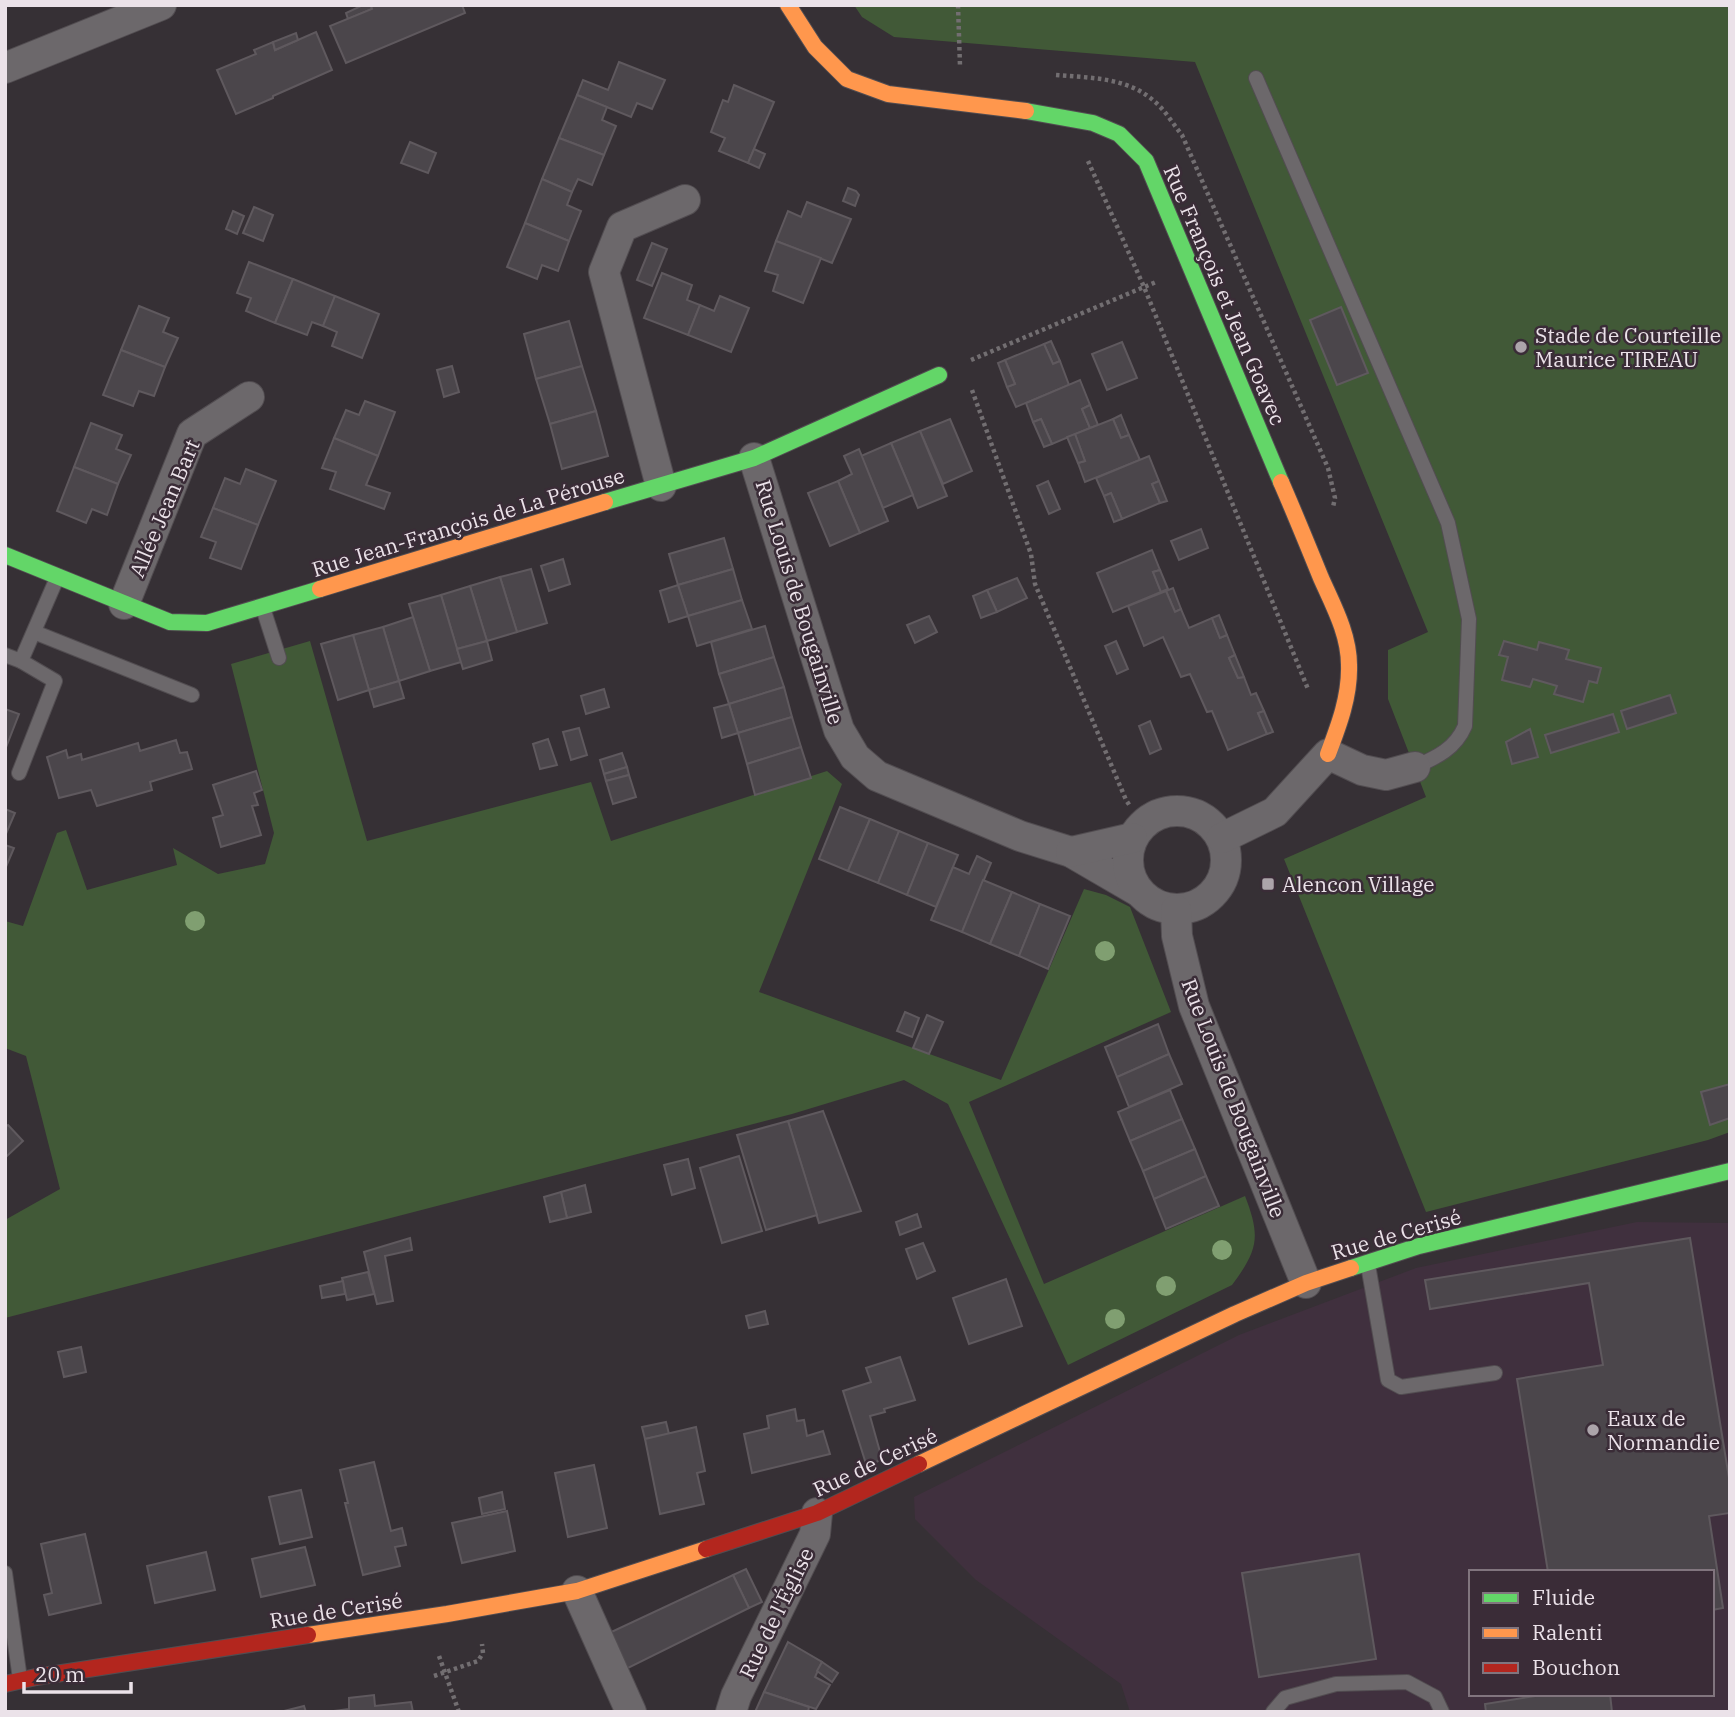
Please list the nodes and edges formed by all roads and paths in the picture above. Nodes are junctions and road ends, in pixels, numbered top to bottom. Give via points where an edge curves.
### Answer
1 (161, 5) edge
2 (788, 5) edge
3 (958, 5) edge
4 (5, 68) edge
5 (1256, 78) dead end
6 (957, 103) junction
7 (1087, 159) dead end
8 (685, 200) dead end
9 (1233, 251) dead end
10 (1191, 267) junction
11 (1144, 287) junction
12 (939, 375) joint
13 (972, 390) dead end
14 (249, 397) dead end
15 (754, 458) junction
16 (661, 486) junction
17 (5, 555) edge
18 (57, 576) junction
19 (124, 604) junction
20 (262, 607) junction
21 (34, 632) junction
22 (5, 655) edge
23 (279, 658) dead end
24 (21, 661) junction
25 (192, 695) dead end
26 (1341, 718) junction
27 (1328, 754) junction
28 (1415, 767) joint
29 (19, 773) dead end
30 (1138, 831) junction
31 (1222, 838) junction
32 (1071, 852) junction
33 (1138, 891) junction
34 (1176, 909) junction
35 (1730, 1171) edge
36 (1368, 1262) junction
37 (1306, 1283) junction
38 (1495, 1373) dead end
39 (817, 1513) junction
40 (5, 1573) edge
41 (577, 1591) junction
42 (439, 1656) dead end
43 (13, 1682) edge
44 (460, 1712) edge
45 (631, 1712) edge
46 (731, 1712) edge
47 (1273, 1712) edge
48 (1442, 1712) edge

1 - 4 street
2 - 6 street, Rue François et Jean Goavec via 815,47 847,79 888,94
3 - 6 path
5 - 28 lane via 1448,523 1469,619 1465,726 1460,738
6 - 10 street, Rue François et Jean Goavec via 1093,122 1119,134 1146,161
7 - 11 path
8 - 16 street via 622,227 604,272
9 - 10 path
10 - 11 path
10 - 26 street, Rue François et Jean Goavec via 1348,646 1350,683
11 - 12 path
11 - 26 path via 1318,715
12 - 15 street, Rue Jean-François de La Pérouse
13 - 30 path via 1031,554 1043,606
14 - 19 street, Allée Jean Bart via 192,434
15 - 16 street, Rue Jean-François de La Pérouse
15 - 32 street, Rue Louis de Bougainville via 839,730 855,757 877,776 1020,836
16 - 20 street, Rue Jean-François de La Pérouse
17 - 18 street, Rue Jean-François de La Pérouse
18 - 19 street, Rue Jean-François de La Pérouse
18 - 21 lane
19 - 20 street, Rue Jean-François de La Pérouse via 170,622 207,623
20 - 23 lane
21 - 24 lane
21 - 25 lane
22 - 24 lane
24 - 29 lane via 55,681
26 - 27 street, Rue François et Jean Goavec
27 - 28 street via 1386,775
27 - 31 street via 1275,812
30 - 31 street via 1159,814 1178,810 1196,814
30 - 32 street
30 - 33 street via 1128,856
31 - 34 street via 1225,874 1214,893 1197,905
32 - 33 street, Rue Louis de Bougainville
33 - 34 street via 1155,904
34 - 37 street, Rue Louis de Bougainville via 1177,936 1194,1006
35 - 36 street, Rue de Cerisé
36 - 37 street, Rue de Cerisé
36 - 38 lane via 1388,1380 1401,1387
37 - 39 street, Rue de Cerisé
39 - 41 street, Rue de Cerisé
39 - 46 street, Rue de l'Église via 815,1534
40 - 43 lane
41 - 43 street, Rue de Cerisé
41 - 45 street
42 - 44 path
47 - 48 lane via 1285,1698 1336,1684 1407,1682 1435,1697

